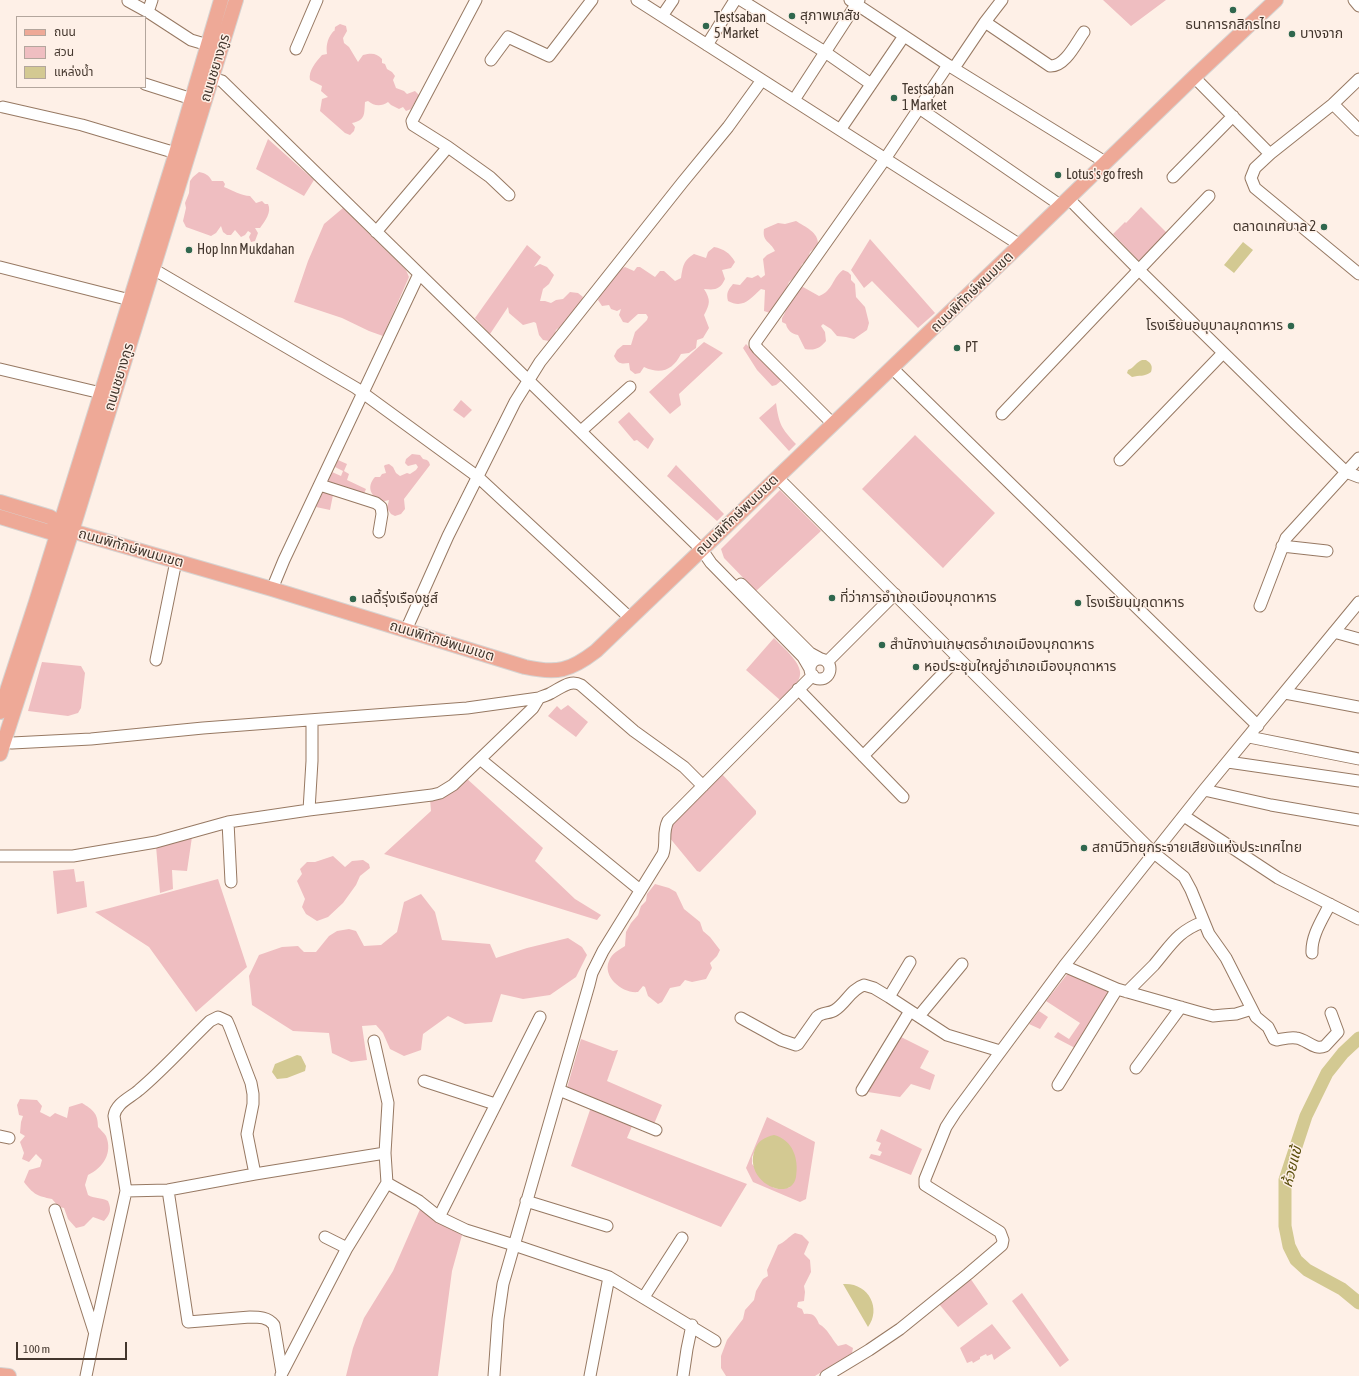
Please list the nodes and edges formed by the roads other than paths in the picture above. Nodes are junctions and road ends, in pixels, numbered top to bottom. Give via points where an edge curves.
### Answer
1 (152, 0) edge
2 (221, 0) edge
3 (236, 0) edge
4 (317, 0) edge
5 (476, 0) edge
6 (592, 0) edge
7 (637, 0) edge
8 (673, 0) edge
9 (735, 0) edge
10 (741, 0) edge
11 (1002, 0) edge
12 (1276, 0) edge
13 (1354, 0) edge
14 (128, 1) dead end
15 (855, 1) edge
16 (1359, 6) edge
17 (148, 12) junction
18 (662, 16) junction
19 (985, 22) junction
20 (1084, 32) dead end
21 (904, 36) junction
22 (208, 45) junction
23 (707, 45) junction
24 (296, 49) dead end
25 (825, 52) junction
26 (491, 60) dead end
27 (951, 66) junction
28 (1194, 77) junction
29 (212, 78) junction
30 (1359, 79) edge
31 (762, 80) junction
32 (146, 84) edge
33 (871, 84) junction
34 (192, 99) junction
35 (794, 100) junction
36 (1332, 104) junction
37 (3, 107) dead end
38 (919, 108) junction
39 (1233, 116) junction
40 (840, 130) junction
41 (1359, 130) edge
42 (448, 147) junction
43 (176, 153) junction
44 (1270, 154) junction
45 (885, 159) junction
46 (1105, 162) junction
47 (1173, 177) dead end
48 (509, 195) dead end
49 (1209, 196) dead end
50 (1064, 202) junction
51 (376, 232) junction
52 (1020, 245) junction
53 (0, 267) edge
54 (1138, 269) junction
55 (152, 270) junction
56 (419, 274) junction
57 (1359, 274) edge
58 (130, 300) junction
59 (1223, 353) junction
60 (892, 368) junction
61 (0, 369) edge
62 (528, 380) junction
63 (630, 387) dead end
64 (101, 393) junction
65 (363, 393) junction
66 (1002, 414) dead end
67 (833, 424) junction
68 (581, 431) junction
69 (1359, 458) edge
70 (1120, 460) dead end
71 (1346, 472) junction
72 (478, 477) junction
73 (777, 477) junction
74 (1359, 477) edge
75 (320, 485) junction
76 (0, 502) edge
77 (0, 517) edge
78 (58, 528) junction
79 (72, 531) junction
80 (379, 532) dead end
81 (1282, 546) junction
82 (702, 550) junction
83 (1327, 551) dead end
84 (176, 561) junction
85 (272, 589) junction
86 (895, 594) junction
87 (1359, 602) edge
88 (1260, 606) dead end
89 (630, 618) junction
90 (406, 630) junction
91 (1334, 632) junction
92 (1359, 639) edge
93 (958, 658) junction
94 (156, 660) dead end
95 (824, 660) junction
96 (811, 672) junction
97 (798, 689) junction
98 (1285, 693) junction
99 (539, 698) junction
100 (1359, 707) edge
101 (0, 712) edge
102 (312, 720) junction
103 (1258, 726) junction
104 (1249, 737) junction
105 (2, 748) edge
106 (863, 756) junction
107 (480, 758) junction
108 (1359, 759) edge
109 (1228, 762) junction
110 (1359, 781) edge
111 (703, 786) junction
112 (1204, 790) junction
113 (902, 797) dead end
114 (309, 810) junction
115 (1184, 816) junction
116 (1359, 820) edge
117 (228, 822) junction
118 (1154, 853) junction
119 (0, 856) edge
120 (231, 882) dead end
121 (640, 890) junction
122 (1330, 904) junction
123 (1359, 919) edge
124 (1203, 922) junction
125 (1312, 953) dead end
126 (910, 962) dead end
127 (962, 964) dead end
128 (1064, 966) junction
129 (1122, 990) junction
130 (889, 997) junction
131 (1181, 1008) junction
132 (1252, 1009) junction
133 (1331, 1012) dead end
134 (915, 1014) junction
135 (540, 1017) dead end
136 (741, 1018) dead end
137 (374, 1041) dead end
138 (1000, 1051) junction
139 (1136, 1068) dead end
140 (424, 1082) dead end
141 (1058, 1085) dead end
142 (558, 1090) junction
143 (862, 1090) dead end
144 (495, 1104) junction
145 (656, 1130) dead end
146 (385, 1153) junction
147 (255, 1174) junction
148 (387, 1183) junction
149 (168, 1190) junction
150 (126, 1191) junction
151 (526, 1201) junction
152 (55, 1210) dead end
153 (439, 1217) junction
154 (607, 1226) dead end
155 (325, 1237) dead end
156 (682, 1238) dead end
157 (514, 1245) junction
158 (347, 1248) junction
159 (609, 1277) junction
160 (644, 1297) junction
161 (692, 1326) junction
162 (95, 1332) junction
163 (715, 1340) dead end
164 (281, 1374) edge
165 (0, 1375) edge
166 (9, 1376) edge
167 (86, 1376) edge
168 (494, 1376) edge
169 (590, 1376) edge
170 (683, 1376) edge
171 (826, 1376) edge

1 - 17 street
2 - 22 main road, ถนนชยางกูร
3 - 29 main road, ถนนชยางกูร
4 - 24 street
5 - 42 street via 412,121 413,125
6 - 26 street via 549,56 508,36
7 - 18 street
8 - 18 street
9 - 23 street
10 - 25 street
11 - 19 street
12 - 28 main road, ถนนพิทักษ์พนมเขต
13 - 16 street
14 - 17 street
15 - 21 street
15 - 25 street
17 - 22 street via 191,40
18 - 23 street
19 - 20 street via 1050,66 1063,62
19 - 27 street
21 - 27 street
21 - 33 street
22 - 34 main road, ถนนชยางกูร
23 - 31 street
25 - 33 street
25 - 35 street
27 - 38 street
27 - 46 street
28 - 39 street
28 - 46 main road, ถนนพิทักษ์พนมเขต
29 - 51 street via 222,81
29 - 55 main road, ถนนชยางกูร
30 - 36 street
31 - 35 street
31 - 62 street via 728,128 672,195
32 - 34 street
33 - 40 street
34 - 43 main road, ถนนชยางกูร
35 - 40 street
36 - 41 street
36 - 44 street
37 - 43 street
38 - 45 street
38 - 50 street
39 - 44 street
39 - 47 street
40 - 45 street
42 - 48 street via 490,177
42 - 51 street
43 - 58 main road, ถนนชยางกูร
44 - 57 street via 1252,174 1255,188
45 - 52 street
45 - 67 street via 755,345
46 - 50 main road, ถนนพิทักษ์พนมเขต
49 - 54 street
50 - 52 main road, ถนนพิทักษ์พนมเขต
50 - 54 street
51 - 56 street
52 - 60 main road, ถนนพิทักษ์พนมเขต
53 - 58 street
54 - 59 street
54 - 66 street
55 - 65 street
55 - 79 main road, ถนนชยางกูร
56 - 62 street
56 - 65 street
58 - 64 main road, ถนนชยางกูร
59 - 70 street
59 - 71 street
60 - 67 main road, ถนนพิทักษ์พนมเขต
60 - 103 street
61 - 64 street
62 - 68 street
62 - 72 street via 514,402
63 - 68 street
64 - 78 main road, ถนนชยางกูร
65 - 72 street
65 - 75 street
67 - 73 main road, ถนนพิทักษ์พนมเขต
68 - 82 street
69 - 71 street
71 - 74 street
71 - 81 street via 1286,538
72 - 89 street
72 - 90 street via 448,536
73 - 82 main road, ถนนพิทักษ์พนมเขต
73 - 86 street
75 - 80 street via 376,503 381,507 382,514
75 - 85 street
76 - 78 main road via 50,517
77 - 78 main road
78 - 79 main road
78 - 101 main road, ถนนชยางกูร
79 - 84 main road, ถนนพิทักษ์พนมเขต
79 - 105 main road, ถนนชยางกูร
81 - 83 street
81 - 88 street
82 - 89 main road, ถนนพิทักษ์พนมเขต
82 - 95 street via 716,558 810,653
82 - 96 street via 711,563 803,657
84 - 85 main road, ถนนพิทักษ์พนมเขต
84 - 94 street
85 - 90 main road, ถนนพิทักษ์พนมเขต
86 - 93 street
86 - 95 street
87 - 91 street
89 - 90 main road, ถนนพิทักษ์พนมเขต via 585,660 552,671 525,666
91 - 92 street
91 - 98 street
93 - 106 street
93 - 118 street
95 - 96 street via 814,660
95 - 96 street via 830,667 827,676 818,678
96 - 97 street
97 - 106 street
97 - 111 street
98 - 100 street
98 - 103 street
99 - 102 street via 467,708
99 - 107 street via 533,708
99 - 111 street via 569,683 578,683 634,731 684,767
102 - 105 street via 91,739 12,743
102 - 114 street
103 - 104 street
104 - 108 street
104 - 109 street
106 - 113 street
107 - 114 street via 453,785 440,793
107 - 121 street
109 - 110 street
109 - 112 street
111 - 121 street via 668,821 663,854
112 - 115 street
112 - 116 street
114 - 117 street
115 - 118 street
115 - 122 street via 1278,878
117 - 119 street via 156,842 73,856
117 - 120 street
118 - 124 street via 1184,877 1192,890
118 - 128 street
121 - 142 street via 592,973
122 - 123 street
122 - 125 street via 1314,938
124 - 129 street via 1180,934 1154,964
124 - 132 street via 1226,958
126 - 130 street
127 - 134 street
128 - 129 street
128 - 138 street
129 - 131 street
129 - 141 street
130 - 134 street
130 - 136 street via 870,986 859,986 836,1010 817,1017 796,1045 781,1040
131 - 132 street via 1212,1016 1236,1014
131 - 139 street
132 - 133 street via 1256,1018 1268,1027 1275,1040 1295,1037 1319,1048 1325,1046 1338,1032
134 - 138 street via 947,1035
134 - 143 street
135 - 144 street
137 - 146 street via 388,1103
138 - 171 street via 946,1127 924,1181 926,1186 1000,1232 1002,1245 900,1329
140 - 144 street
142 - 145 street
142 - 151 street
144 - 153 street
146 - 147 street
146 - 148 street
147 - 149 street
147 - 150 street via 247,1134 254,1104 251,1083 227,1021 218,1016 115,1112
148 - 153 street via 419,1201
148 - 158 street
149 - 150 street
149 - 164 street via 188,1322 250,1317 270,1321 274,1325
150 - 162 street
151 - 154 street
151 - 157 street
152 - 162 street
153 - 157 street via 466,1230
155 - 158 street
156 - 160 street
157 - 159 street
157 - 168 street via 503,1284
158 - 164 street
159 - 160 street
159 - 169 street
160 - 161 street
161 - 163 street
161 - 170 street
162 - 167 street
165 - 166 main road

